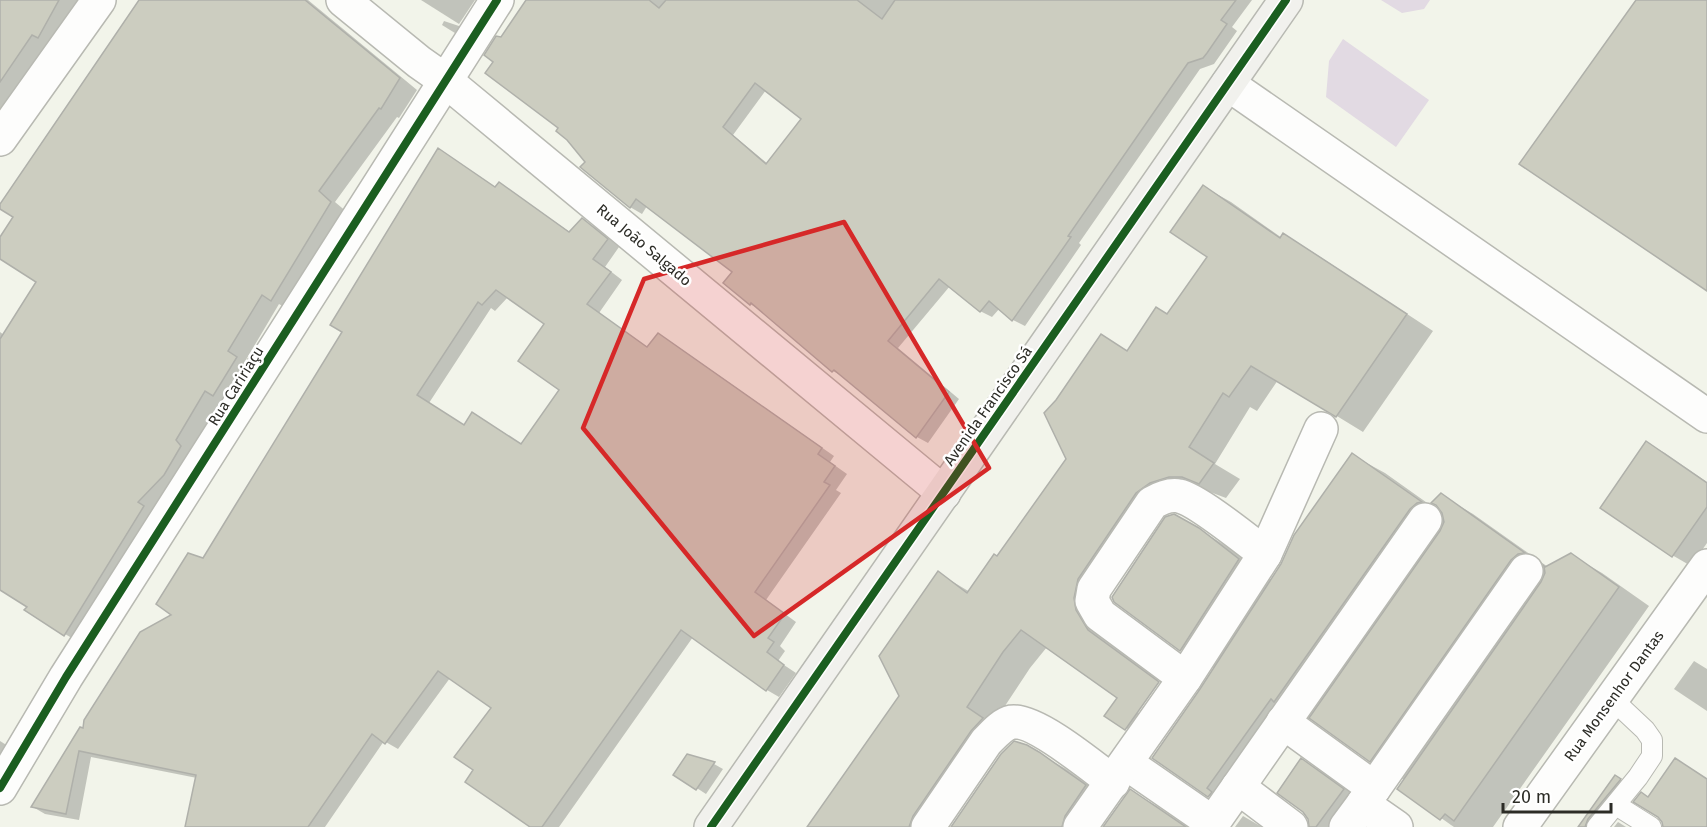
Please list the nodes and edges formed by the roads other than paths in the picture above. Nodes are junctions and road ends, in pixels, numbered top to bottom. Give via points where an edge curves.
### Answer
1 (99, 0) edge
2 (343, 0) edge
3 (497, 0) edge
4 (1286, 0) edge
5 (446, 81) junction
6 (1228, 84) junction
7 (0, 139) edge
8 (1707, 416) edge
9 (1322, 429) dead end
10 (944, 493) junction
11 (1425, 520) dead end
12 (1265, 554) junction
13 (1707, 566) edge
14 (1526, 571) dead end
15 (1185, 678) junction
16 (1612, 699) junction
17 (1283, 722) junction
18 (1119, 772) junction
19 (1238, 787) junction
20 (0, 788) edge
21 (1616, 805) junction
22 (1361, 806) edge
23 (1212, 825) edge
24 (711, 827) edge
25 (928, 827) edge
26 (1080, 827) edge
27 (1291, 827) edge
28 (1396, 827) edge
29 (1520, 827) edge
30 (1597, 827) edge
31 (1651, 827) edge

1 - 7 street
2 - 5 street, Rua João Salgado
3 - 5 street, Rua Caririaçu
4 - 6 main road, Avenida Francisco Sá
5 - 10 street, Rua João Salgado
5 - 20 street, Rua Caririaçu via 66,677
6 - 8 street
6 - 10 main road, Avenida Francisco Sá
9 - 12 street
10 - 24 main road, Avenida Francisco Sá
11 - 17 street
12 - 15 street
12 - 15 street via 1196,504 1179,496 1162,498 1152,503 1094,589 1092,601 1100,615
13 - 16 street, Rua Monsenhor Dantas
14 - 22 street
15 - 18 street
16 - 21 lane via 1652,740 1652,756
16 - 29 street, Rua Monsenhor Dantas
17 - 19 street
17 - 22 street
18 - 23 street
18 - 25 street via 1031,725 1012,722 986,742
18 - 26 street
19 - 23 street
19 - 27 street
21 - 30 lane
21 - 31 lane
22 - 28 street

